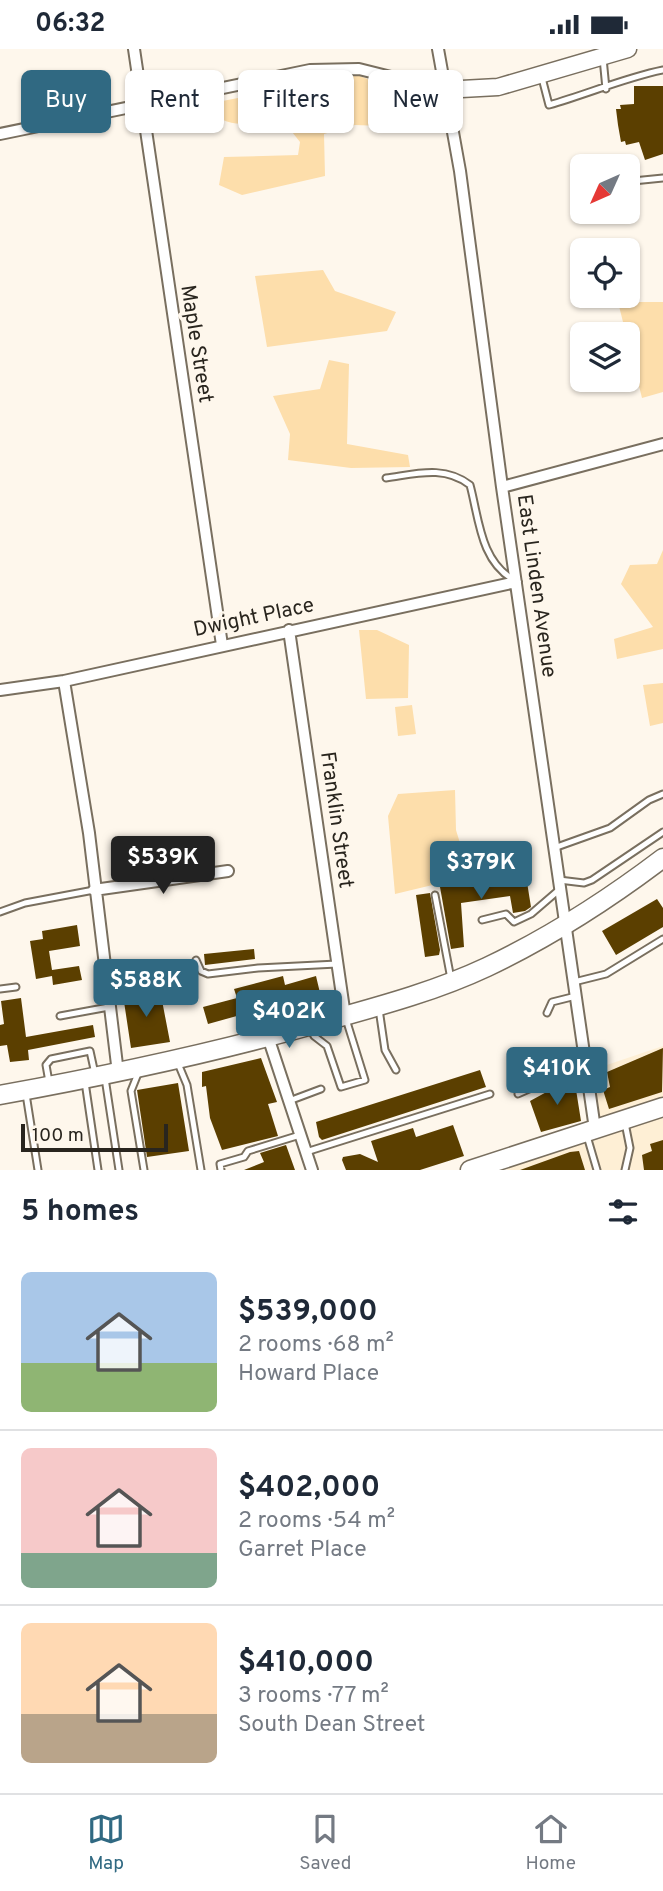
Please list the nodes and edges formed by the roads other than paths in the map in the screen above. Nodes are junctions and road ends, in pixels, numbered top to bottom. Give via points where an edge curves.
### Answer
1 (134, 49) edge
2 (438, 49) edge
3 (628, 49) edge
4 (603, 56) junction
5 (137, 70) edge
6 (441, 70) edge
7 (663, 70) edge
8 (368, 71) edge
9 (541, 76) junction
10 (224, 87) edge
11 (606, 89) junction
12 (463, 90) edge
13 (125, 108) edge
14 (146, 133) edge
15 (452, 133) edge
16 (0, 134) edge
17 (663, 178) edge
18 (640, 180) edge
19 (663, 444) edge
20 (386, 478) dead end
21 (502, 488) junction
22 (516, 582) junction
23 (289, 630) junction
24 (222, 645) junction
25 (64, 681) junction
26 (0, 690) edge
27 (663, 794) edge
28 (663, 832) edge
29 (554, 848) junction
30 (661, 864) edge
31 (228, 871) dead end
32 (559, 885) junction
33 (94, 890) junction
34 (435, 895) dead end
35 (0, 912) edge
36 (482, 920) dead end
37 (565, 923) junction
38 (663, 939) edge
39 (196, 960) dead end
40 (337, 964) junction
41 (451, 982) junction
42 (574, 982) junction
43 (16, 986) dead end
44 (0, 989) edge
45 (576, 996) junction
46 (379, 1006) junction
47 (109, 1007) junction
48 (547, 1013) dead end
49 (61, 1016) dead end
50 (345, 1016) junction
51 (309, 1026) junction
52 (268, 1037) junction
53 (584, 1057) junction
54 (176, 1060) junction
55 (138, 1068) junction
56 (396, 1070) dead end
57 (101, 1076) junction
58 (50, 1086) junction
59 (321, 1089) dead end
60 (26, 1090) junction
61 (490, 1094) dead end
62 (518, 1094) dead end
63 (0, 1095) edge
64 (289, 1101) junction
65 (663, 1107) edge
66 (625, 1120) junction
67 (591, 1131) junction
68 (300, 1135) junction
69 (306, 1152) junction
70 (200, 1169) edge
71 (38, 1170) edge
72 (98, 1170) edge
73 (118, 1170) edge
74 (144, 1170) edge
75 (192, 1170) edge
76 (221, 1170) edge
77 (312, 1170) edge
78 (470, 1170) edge
79 (597, 1170) edge
80 (625, 1170) edge

1 - 5 street, Maple Street
2 - 6 street, East Linden Avenue
3 - 4 street
4 - 9 street
4 - 11 lane
7 - 11 lane
8 - 10 street via 323,69
9 - 11 lane via 549,105
9 - 12 street via 491,89
13 - 16 street
14 - 24 street, Maple Street
15 - 21 street, East Linden Avenue
17 - 18 lane
19 - 21 street
20 - 22 lane via 437,471 458,476 470,485 483,542 499,569
21 - 22 street, East Linden Avenue
22 - 23 street, Dwight Place
22 - 29 street, East Linden Avenue
23 - 24 street, Dwight Place
23 - 40 street, Franklin Street
24 - 25 street, Dwight Place
25 - 26 street, Dwight Place
25 - 33 street
27 - 29 lane via 610,828
28 - 32 lane via 592,880
29 - 32 street, East Linden Avenue
30 - 37 main road
31 - 33 street
32 - 36 lane via 523,919 514,922 506,914
32 - 37 street, East Linden Avenue
33 - 35 lane
33 - 47 street
34 - 41 lane
37 - 41 main road
37 - 42 street, East Linden Avenue
38 - 42 lane via 606,974
39 - 40 lane via 208,974
40 - 50 street, Franklin Street
41 - 46 main road
42 - 45 street, East Linden Avenue
43 - 44 lane
45 - 48 lane via 559,997
45 - 53 street, East Linden Avenue
46 - 50 main road
46 - 56 lane via 384,1050
47 - 49 lane
47 - 57 street
50 - 51 main road
50 - 51 lane via 365,1080 341,1087 327,1046
51 - 52 main road
52 - 54 main road
52 - 64 street
53 - 62 lane via 563,1074
53 - 67 street, East Linden Avenue
54 - 55 main road
54 - 70 lane via 187,1085
55 - 57 main road
55 - 74 lane via 131,1091
57 - 58 main road
57 - 58 lane via 90,1051 51,1059 46,1065
57 - 72 lane
57 - 73 lane
58 - 60 main road
59 - 64 lane
60 - 63 main road
60 - 71 lane
61 - 69 lane
64 - 68 street
65 - 66 main road
66 - 67 main road
66 - 80 lane via 630,1148
67 - 78 main road
67 - 79 lane
68 - 69 street
68 - 76 lane via 248,1151 244,1157 220,1164
69 - 77 street
70 - 75 lane

